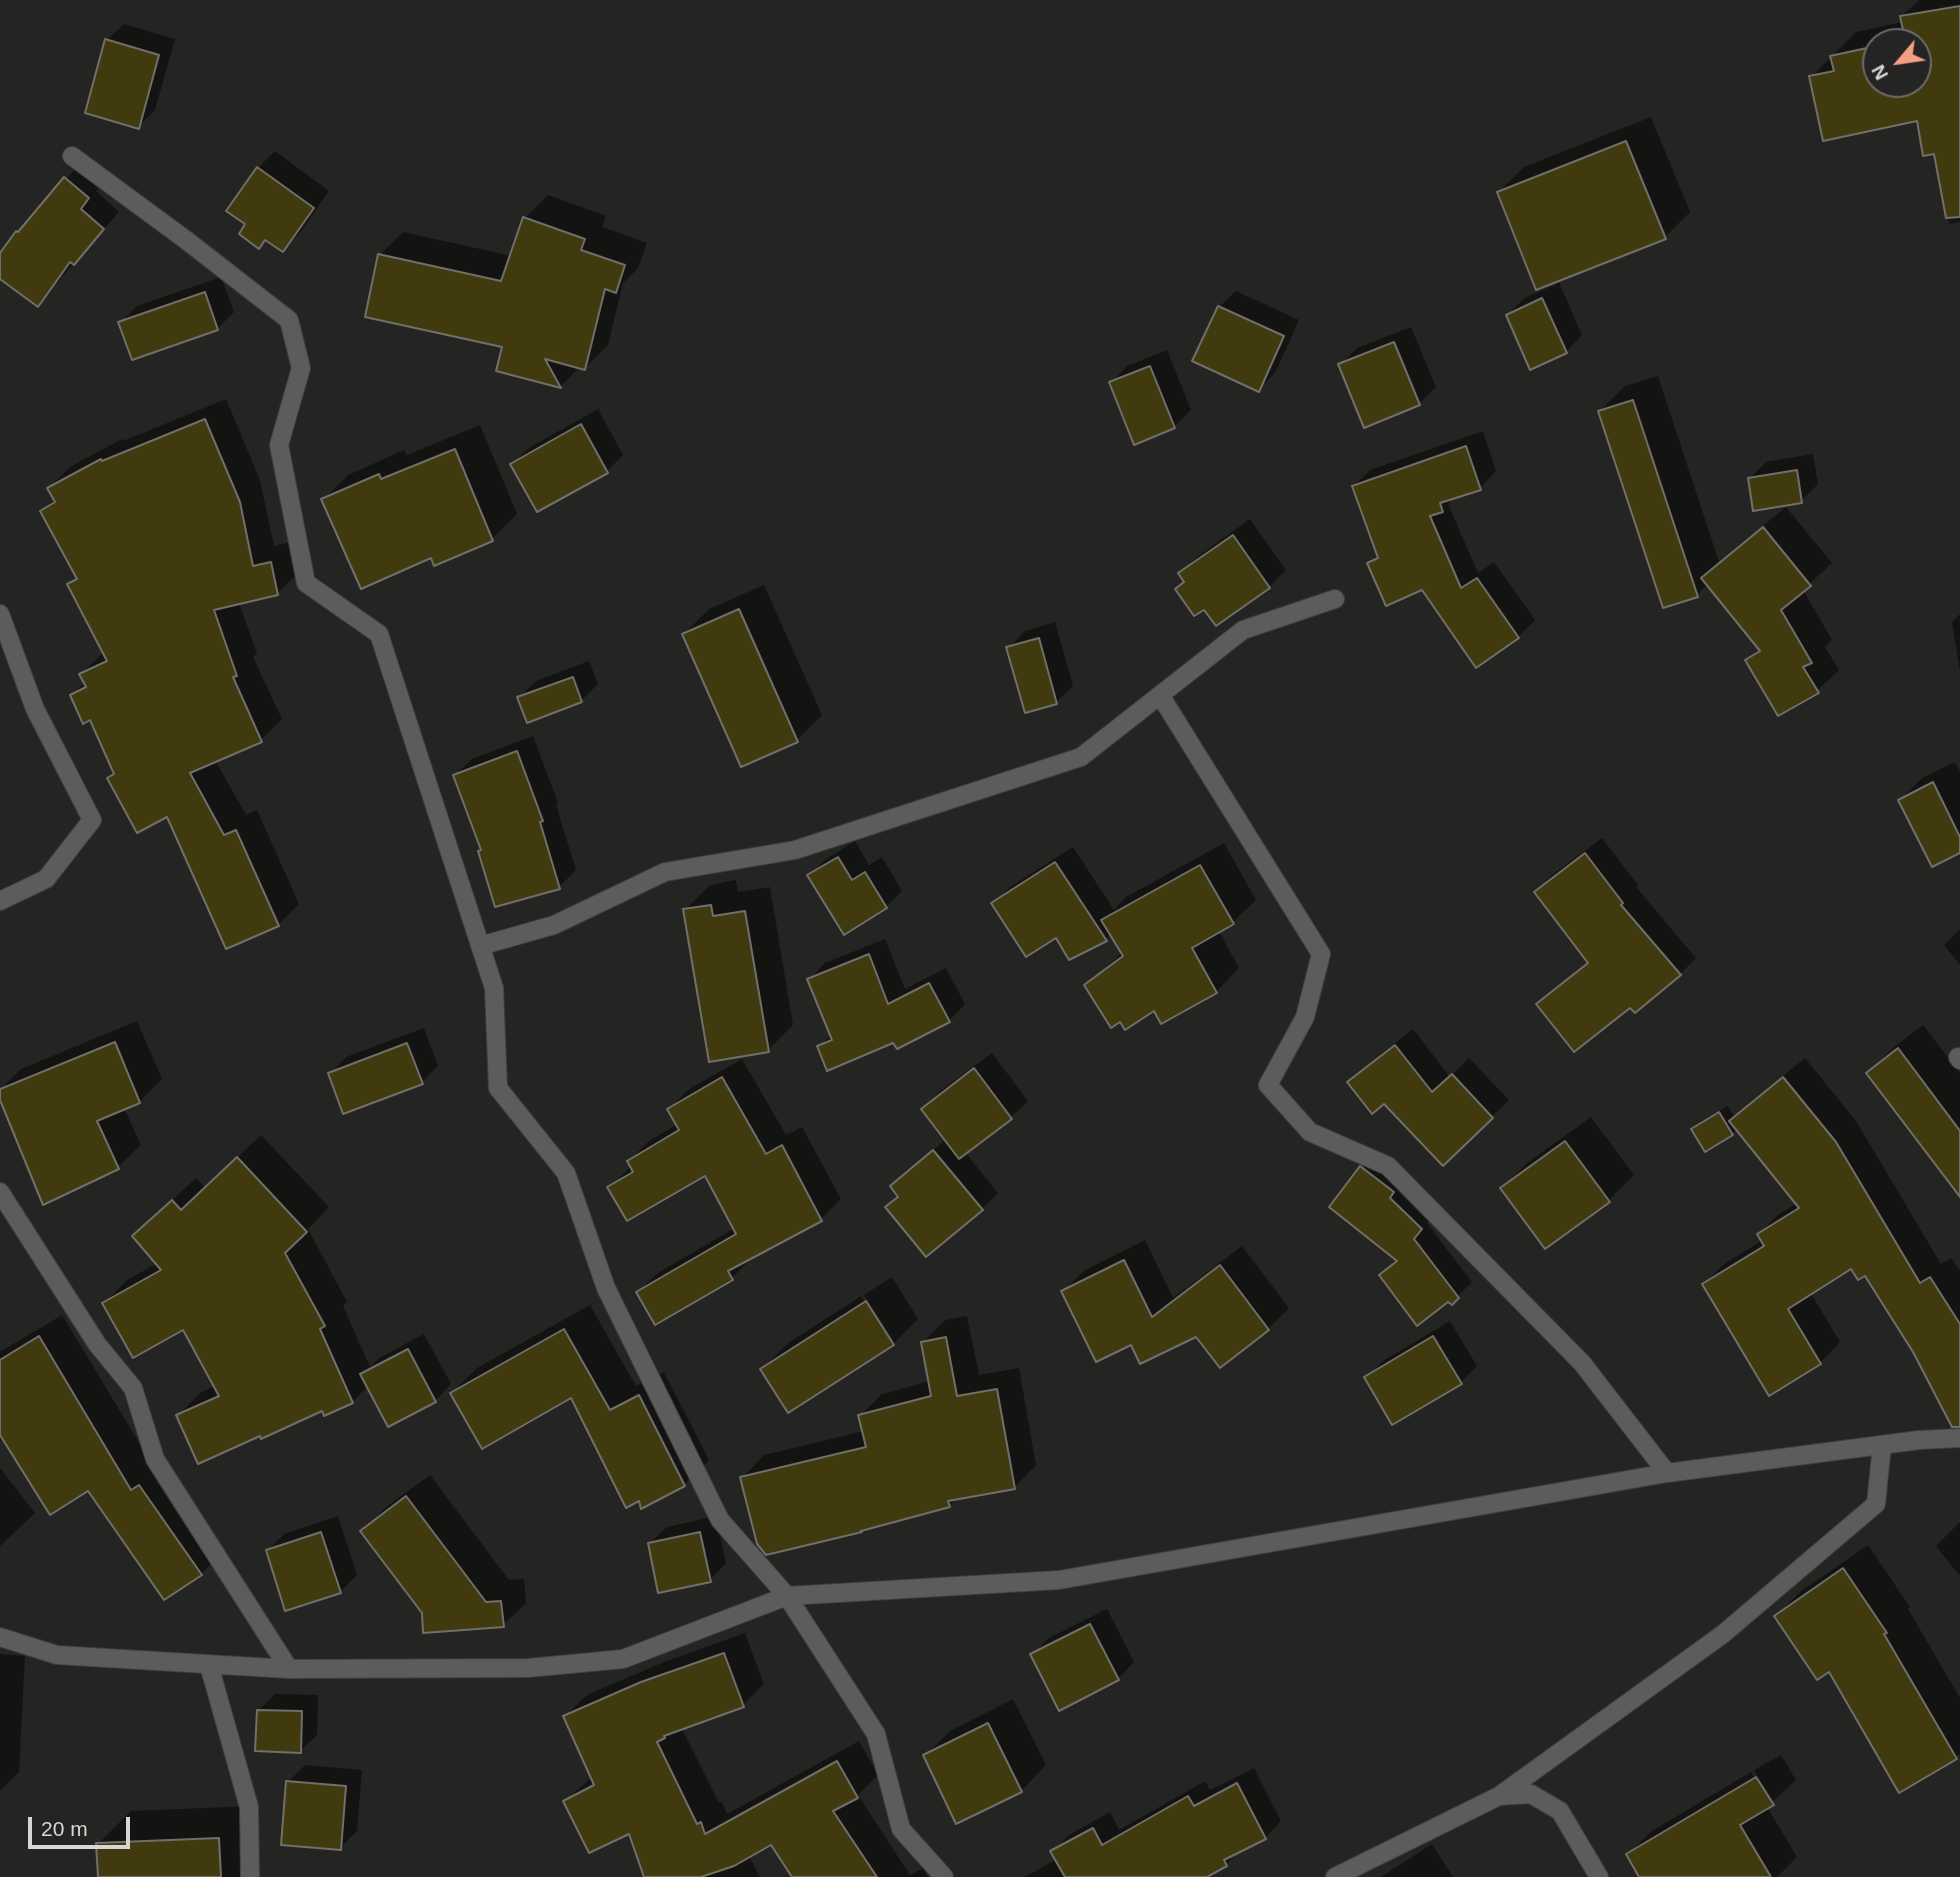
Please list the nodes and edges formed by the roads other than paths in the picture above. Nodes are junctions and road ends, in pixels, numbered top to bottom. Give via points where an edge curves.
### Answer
1 (72, 156) dead end
2 (1335, 599) dead end
3 (0, 614) edge
4 (1160, 695) junction
5 (0, 901) edge
6 (480, 946) junction
7 (0, 1192) edge
8 (1960, 1438) edge
9 (1882, 1445) junction
10 (1667, 1473) junction
11 (787, 1596) junction
12 (0, 1637) edge
13 (209, 1665) junction
14 (289, 1668) junction
15 (1499, 1796) junction
16 (250, 1877) edge
17 (944, 1877) edge
18 (1335, 1877) edge
19 (1599, 1877) edge

1 - 6 street via 289,320 301,368 279,445 306,583 379,634
2 - 4 street via 1243,630
3 - 5 street via 36,709 92,820 46,879
4 - 6 street via 1081,757 795,850 665,872 554,925
4 - 10 street via 1321,954 1305,1017 1268,1085 1310,1132 1388,1166 1582,1363
6 - 11 street via 494,988 498,1088 566,1173 606,1288 720,1520
7 - 14 street via 97,1344 132,1388 155,1460
8 - 9 street
9 - 10 street
9 - 15 street via 1876,1504 1723,1634
10 - 11 street via 1059,1580
11 - 14 street via 622,1659 527,1668
11 - 17 street via 876,1734 901,1829
12 - 13 street via 57,1655
13 - 14 street
13 - 16 street via 249,1807
15 - 18 street
15 - 19 street via 1531,1794 1560,1811

